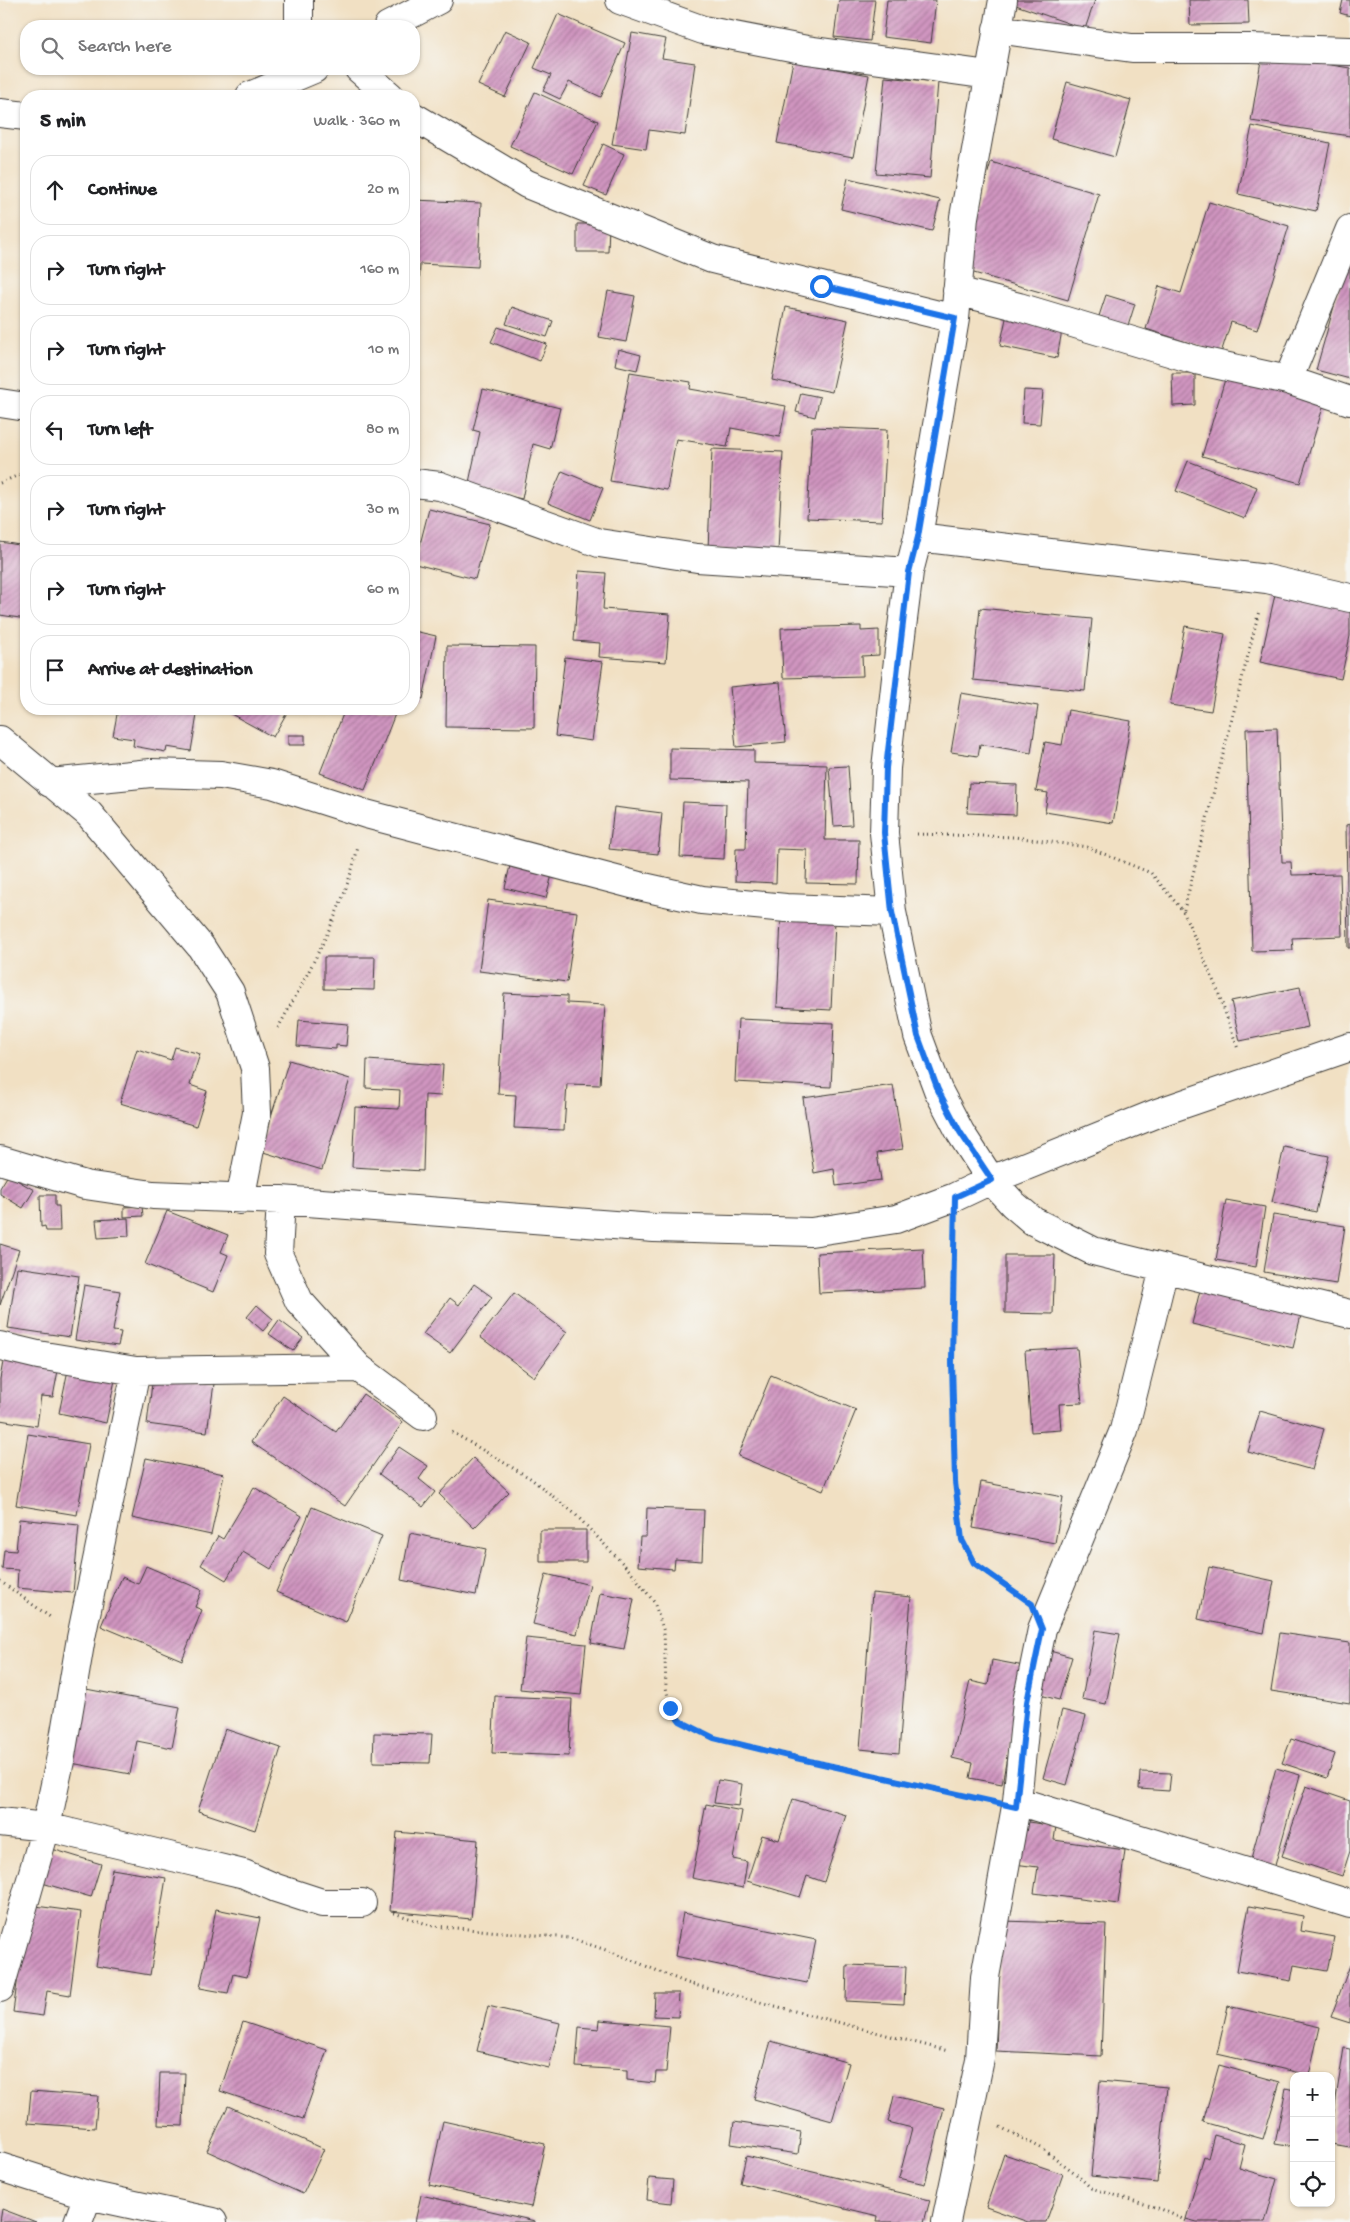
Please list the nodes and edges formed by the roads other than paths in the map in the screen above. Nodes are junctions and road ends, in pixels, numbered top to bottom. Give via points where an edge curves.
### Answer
1 (298, 0) edge
2 (438, 0) edge
3 (620, 0) edge
4 (1004, 0) edge
5 (299, 20) edge
6 (400, 20) edge
7 (996, 29) junction
8 (1350, 51) edge
9 (296, 75) edge
10 (366, 75) edge
11 (989, 75) junction
12 (263, 90) edge
13 (383, 90) edge
14 (0, 113) edge
15 (20, 115) edge
16 (420, 121) edge
17 (1350, 229) edge
18 (957, 291) junction
19 (955, 318) junction
20 (1288, 380) junction
21 (1350, 400) edge
22 (0, 402) edge
23 (20, 406) edge
24 (420, 484) edge
25 (918, 537) junction
26 (909, 572) junction
27 (1350, 598) edge
28 (0, 740) edge
29 (50, 783) junction
30 (892, 912) junction
31 (1350, 1047) edge
32 (0, 1160) edge
33 (992, 1180) junction
34 (240, 1200) junction
35 (281, 1200) junction
36 (1164, 1269) junction
37 (1350, 1314) edge
38 (0, 1346) edge
39 (359, 1368) junction
40 (136, 1371) junction
41 (423, 1416) road end
42 (1016, 1804) junction
43 (0, 1822) edge
44 (46, 1827) junction
45 (362, 1903) road end
46 (1350, 1904) edge
47 (0, 1988) edge
48 (0, 2167) edge
49 (88, 2195) junction
50 (199, 2220) edge
51 (78, 2222) edge
52 (946, 2222) edge

1 - 5 street
2 - 6 street
3 - 11 street via 703,30 807,50
4 - 7 street
7 - 8 street via 1132,48
7 - 11 street
9 - 12 street
10 - 13 street
11 - 18 street via 964,217
14 - 15 street
16 - 19 street via 527,184 712,258
17 - 20 street
18 - 19 street
18 - 20 street via 1019,306 1196,360
19 - 25 street
20 - 21 street
22 - 23 street
24 - 26 street via 440,486 600,543 697,558
25 - 26 street
25 - 27 street via 1267,579
26 - 30 street via 886,768 884,833
28 - 29 street
29 - 30 street via 151,773 221,775 272,784 366,814 702,900 786,908
29 - 34 street via 89,814 200,947 230,992 255,1068 257,1113
30 - 33 street via 921,1045 938,1090 960,1132
31 - 33 street via 1157,1113
32 - 34 street via 85,1185 153,1195
33 - 35 street via 896,1219 811,1232 654,1228
33 - 36 street via 1033,1221 1093,1251
34 - 35 street
35 - 39 street via 278,1254 295,1293
36 - 37 street
36 - 42 street via 1124,1430 1042,1629 1027,1702
38 - 40 street
39 - 40 street
39 - 41 street
40 - 44 street
42 - 46 street
42 - 52 street via 984,1978 980,2059
43 - 44 street
44 - 45 street via 244,1874 322,1903
44 - 47 street
48 - 49 street
49 - 50 street
49 - 51 street

